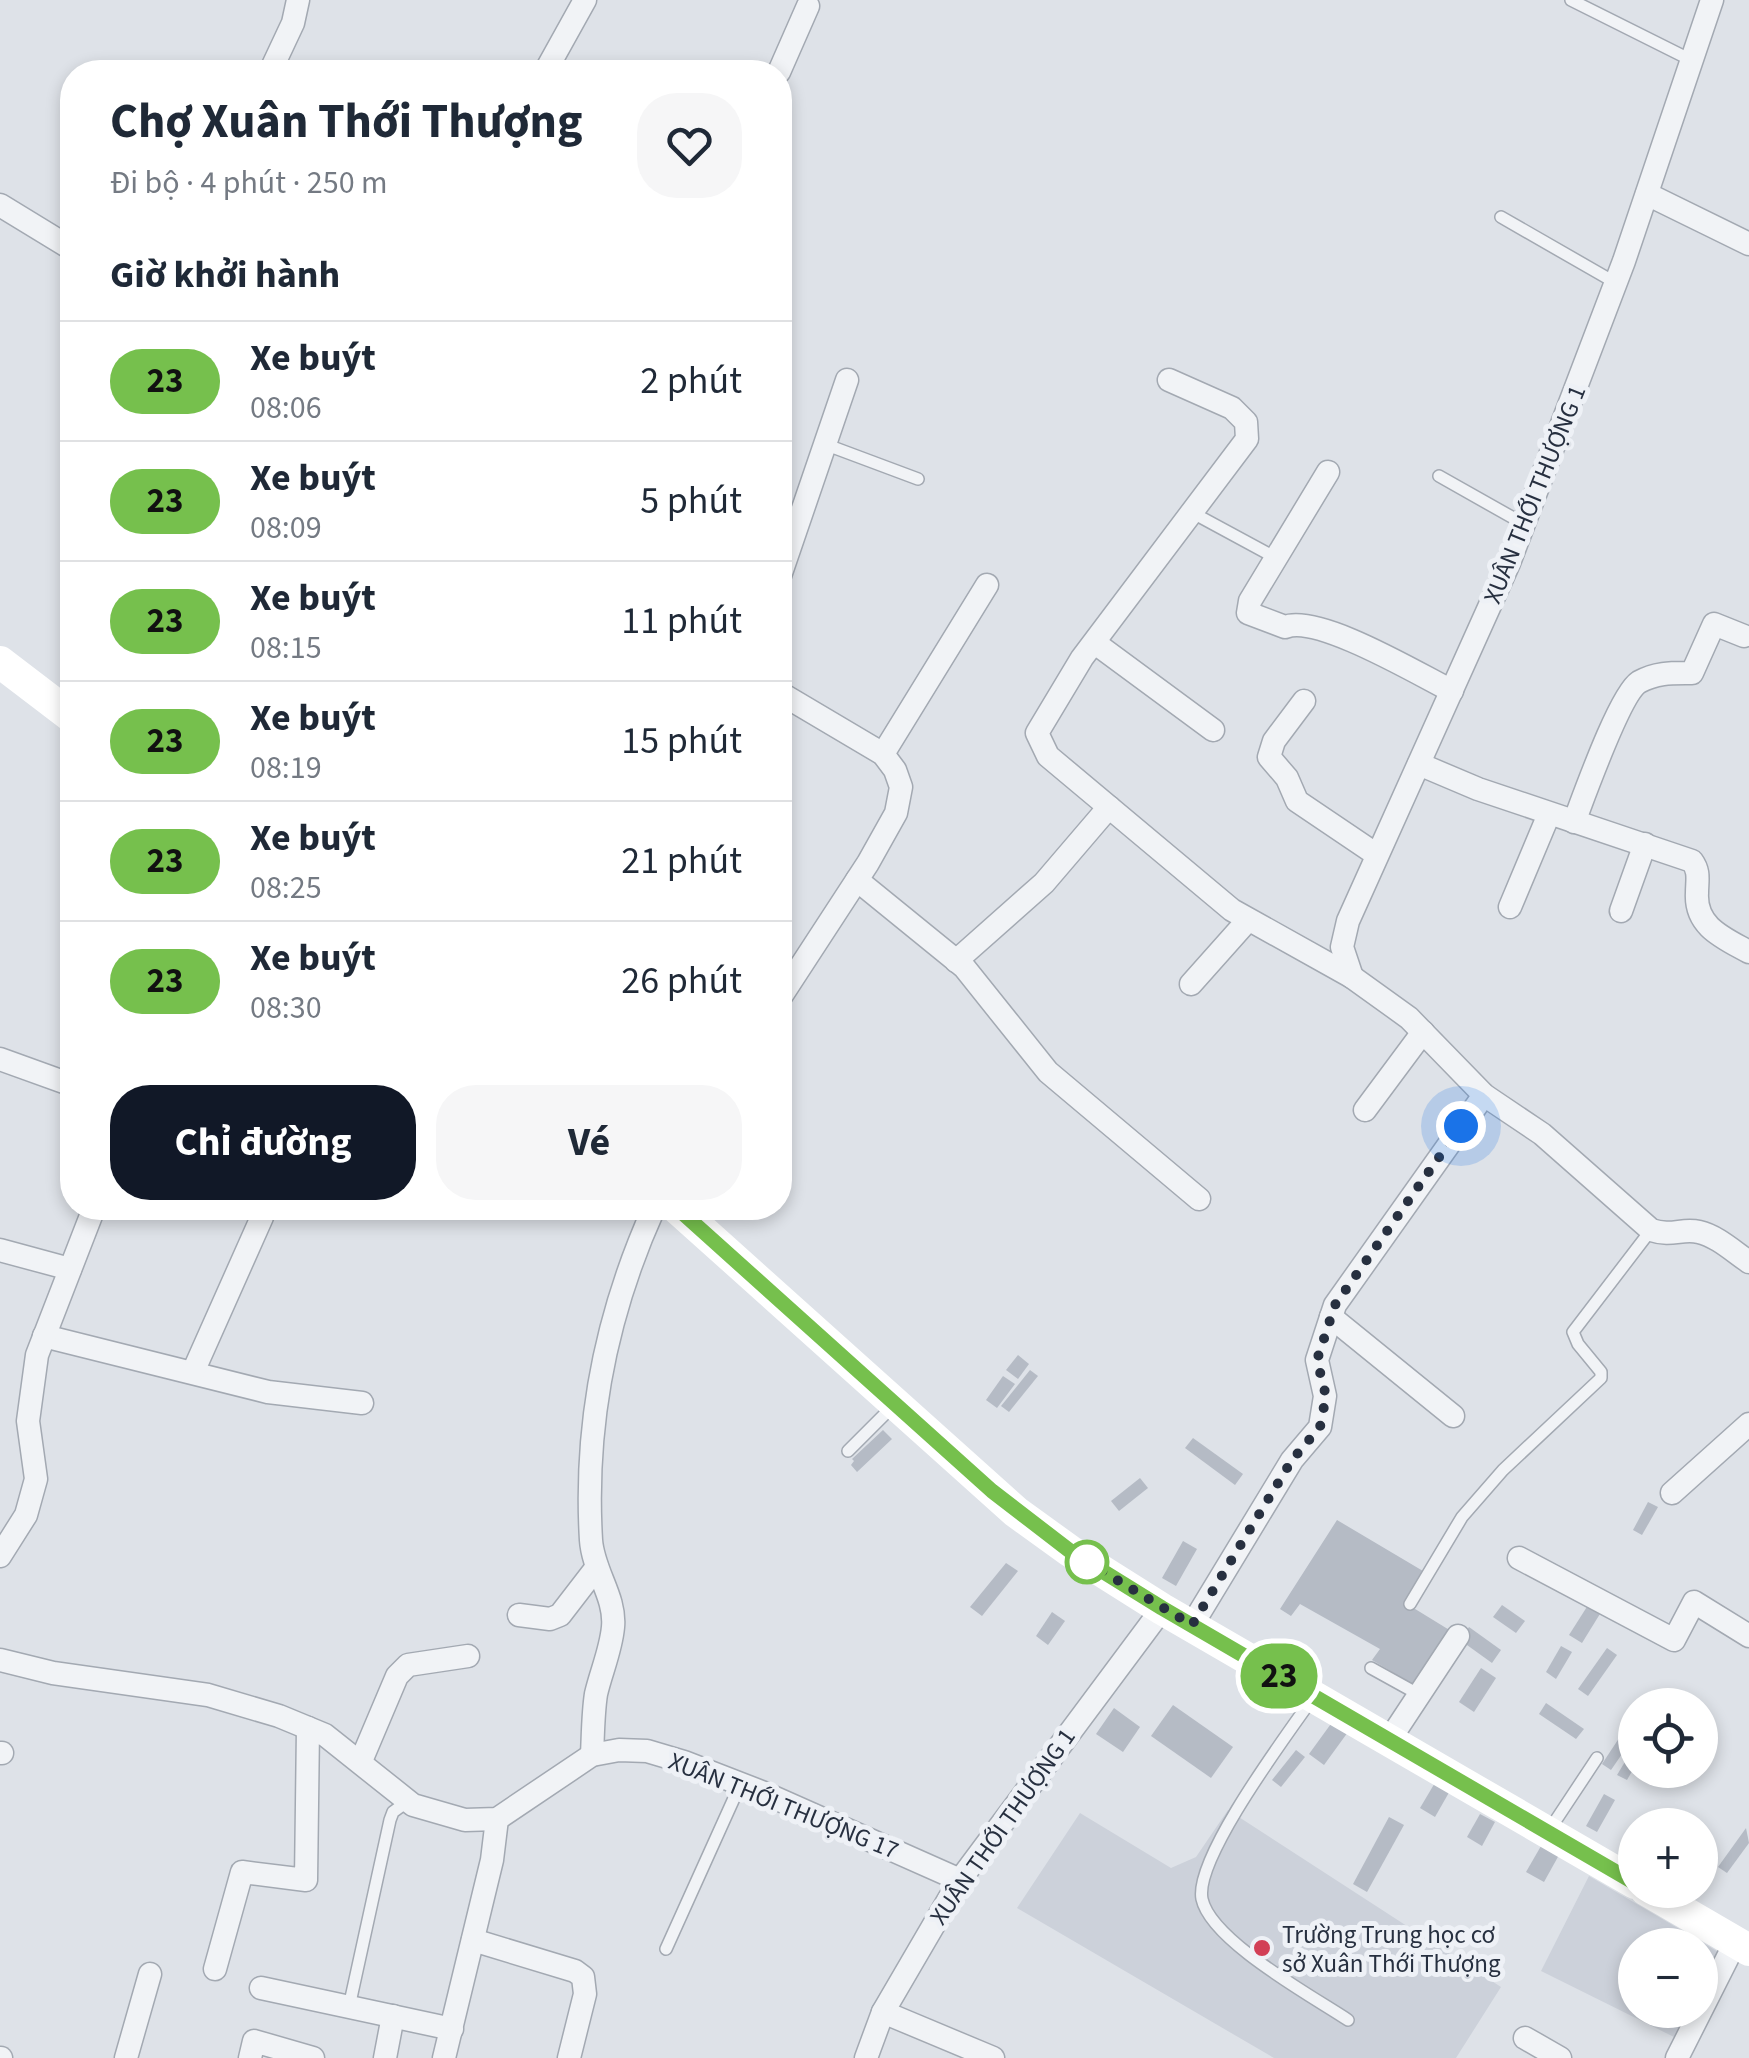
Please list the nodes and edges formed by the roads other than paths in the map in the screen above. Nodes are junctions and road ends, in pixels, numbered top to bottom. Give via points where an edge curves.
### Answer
1 (298, 0) edge
2 (584, 0) edge
3 (1571, 0) edge
4 (1712, 0) edge
5 (808, 6) dead end
6 (276, 60) edge
7 (552, 60) edge
8 (784, 60) edge
9 (1692, 60) junction
10 (1647, 194) junction
11 (0, 205) edge
12 (1501, 217) dead end
13 (60, 242) edge
14 (1749, 244) edge
15 (1616, 283) junction
16 (847, 380) dead end
17 (1169, 380) dead end
18 (827, 445) junction
19 (1328, 472) dead end
20 (1438, 476) dead end
21 (918, 479) dead end
22 (1193, 514) junction
23 (1524, 524) junction
24 (792, 543) edge
25 (1276, 558) junction
26 (987, 585) dead end
27 (1744, 636) dead end
28 (1094, 643) junction
29 (0, 662) edge
30 (1452, 691) junction
31 (792, 700) edge
32 (1304, 701) dead end
33 (60, 708) edge
34 (1212, 730) dead end
35 (883, 754) junction
36 (1419, 764) junction
37 (1108, 807) junction
38 (1549, 814) junction
39 (1574, 822) junction
40 (1645, 844) junction
41 (1377, 855) junction
42 (857, 880) junction
43 (1510, 907) dead end
44 (1620, 911) dead end
45 (1248, 920) junction
46 (1749, 952) edge
47 (956, 961) junction
48 (1352, 978) junction
49 (792, 980) edge
50 (1191, 984) dead end
51 (1423, 1032) junction
52 (0, 1058) edge
53 (60, 1080) edge
54 (1484, 1095) junction
55 (1365, 1110) dead end
56 (1199, 1199) dead end
57 (89, 1220) edge
58 (261, 1220) edge
59 (649, 1220) edge
60 (690, 1220) edge
61 (1651, 1230) junction
62 (0, 1250) edge
63 (1749, 1262) edge
64 (70, 1268) junction
65 (1331, 1318) junction
66 (44, 1336) junction
67 (192, 1372) junction
68 (362, 1403) dead end
69 (895, 1404) junction
70 (1453, 1416) dead end
71 (1749, 1424) edge
72 (848, 1450) dead end
73 (1672, 1493) dead end
74 (0, 1556) edge
75 (1519, 1558) dead end
76 (597, 1567) junction
77 (1410, 1604) dead end
78 (1162, 1608) junction
79 (519, 1615) dead end
80 (1192, 1625) junction
81 (1458, 1636) dead end
82 (1749, 1636) edge
83 (468, 1656) dead end
84 (0, 1660) edge
85 (1372, 1668) dead end
86 (1418, 1694) junction
87 (1314, 1696) junction
88 (308, 1728) junction
89 (1390, 1739) junction
90 (592, 1754) junction
91 (1597, 1758) dead end
92 (361, 1761) junction
93 (740, 1785) junction
94 (408, 1801) junction
95 (497, 1819) junction
96 (1548, 1832) junction
97 (1618, 1874) edge
98 (960, 1880) junction
99 (1677, 1908) edge
100 (473, 1940) junction
101 (1742, 1946) edge
102 (666, 1949) dead end
103 (214, 1969) dead end
104 (150, 1974) dead end
105 (261, 1988) dead end
106 (348, 2007) junction
107 (883, 2012) junction
108 (393, 2016) junction
109 (1348, 2020) dead end
110 (452, 2029) junction
111 (1525, 2038) dead end
112 (126, 2058) edge
113 (250, 2058) edge
114 (314, 2058) edge
115 (385, 2058) edge
116 (444, 2058) edge
117 (569, 2058) edge
118 (866, 2058) edge
119 (993, 2058) edge
120 (1560, 2058) edge
121 (1678, 2058) edge

1 - 6 street
2 - 7 street
3 - 9 lane
4 - 9 street, XUÂN THỚI THƯỢNG 1
5 - 8 street
9 - 10 street, XUÂN THỚI THƯỢNG 1
10 - 14 street
10 - 15 street, XUÂN THỚI THƯỢNG 1
11 - 13 street
12 - 15 lane
15 - 23 street, XUÂN THỚI THƯỢNG 1
16 - 18 street
17 - 22 street via 1232,408 1246,422 1247,439
18 - 21 lane
18 - 24 street
19 - 25 street
20 - 23 lane
22 - 25 lane
22 - 28 street
23 - 30 street, XUÂN THỚI THƯỢNG 1
25 - 30 street via 1247,607 1252,617 1327,630
26 - 35 street
27 - 39 street via 1714,624 1692,673 1658,673 1634,684
28 - 34 street
28 - 37 street via 1037,733 1048,756
29 - 33 main road
30 - 36 street, XUÂN THỚI THƯỢNG 1
31 - 35 street
32 - 41 street via 1269,757 1297,801
35 - 42 street via 901,788 896,813
36 - 38 street
36 - 41 street, XUÂN THỚI THƯỢNG 1
37 - 45 street
37 - 47 street via 1044,883
38 - 39 street
38 - 43 street
39 - 40 street
40 - 44 street
40 - 46 street via 1692,861 1700,917 1712,932
41 - 48 street, XUÂN THỚI THƯỢNG 1 via 1344,934 1343,959
42 - 47 street
42 - 49 street
45 - 48 street
45 - 50 street
47 - 56 street via 1048,1072
48 - 51 street
51 - 54 street
51 - 55 street
52 - 53 street
54 - 61 street via 1542,1134
54 - 65 street
57 - 64 street
58 - 67 street
59 - 76 street via 596,1390 588,1498
60 - 69 main road
61 - 63 street via 1706,1234
61 - 77 lane via 1573,1332 1601,1378 1462,1517
62 - 64 street
64 - 66 street
65 - 70 street
65 - 80 street via 1317,1360 1326,1396 1320,1427 1292,1460
66 - 67 street
66 - 74 street via 28,1421 36,1480 26,1515
67 - 68 street via 268,1392
69 - 72 lane
69 - 78 main road via 1016,1512
71 - 73 street
75 - 82 street via 1674,1640 1694,1602
76 - 79 street via 560,1614
76 - 90 street via 612,1602 613,1627 596,1697
78 - 80 main road
78 - 98 street, XUÂN THỚI THƯỢNG 1
80 - 87 main road
81 - 86 street
83 - 92 street via 408,1665 397,1676
84 - 88 street via 53,1674 208,1695
85 - 86 lane
86 - 89 street
87 - 89 main road
87 - 109 lane via 1210,1858 1202,1902 1240,1949
88 - 92 street
88 - 103 street via 306,1880 242,1872
89 - 96 main road
90 - 93 street, XUÂN THỚI THƯỢNG 17 via 647,1751
90 - 95 street
91 - 96 lane
92 - 94 street
93 - 98 street, XUÂN THỚI THƯỢNG 17
93 - 102 lane
94 - 95 street via 466,1820
94 - 106 lane via 391,1816
95 - 100 street
96 - 97 main road
98 - 107 street, XUÂN THỚI THƯỢNG 1
99 - 101 main road
100 - 110 street
100 - 117 street via 583,1978
101 - 121 street
104 - 112 street
105 - 106 street
106 - 108 street
107 - 118 street, XUÂN THỚI THƯỢNG 1
107 - 119 street
108 - 110 street
108 - 115 street
110 - 116 street
111 - 120 street
113 - 114 street via 254,2041

